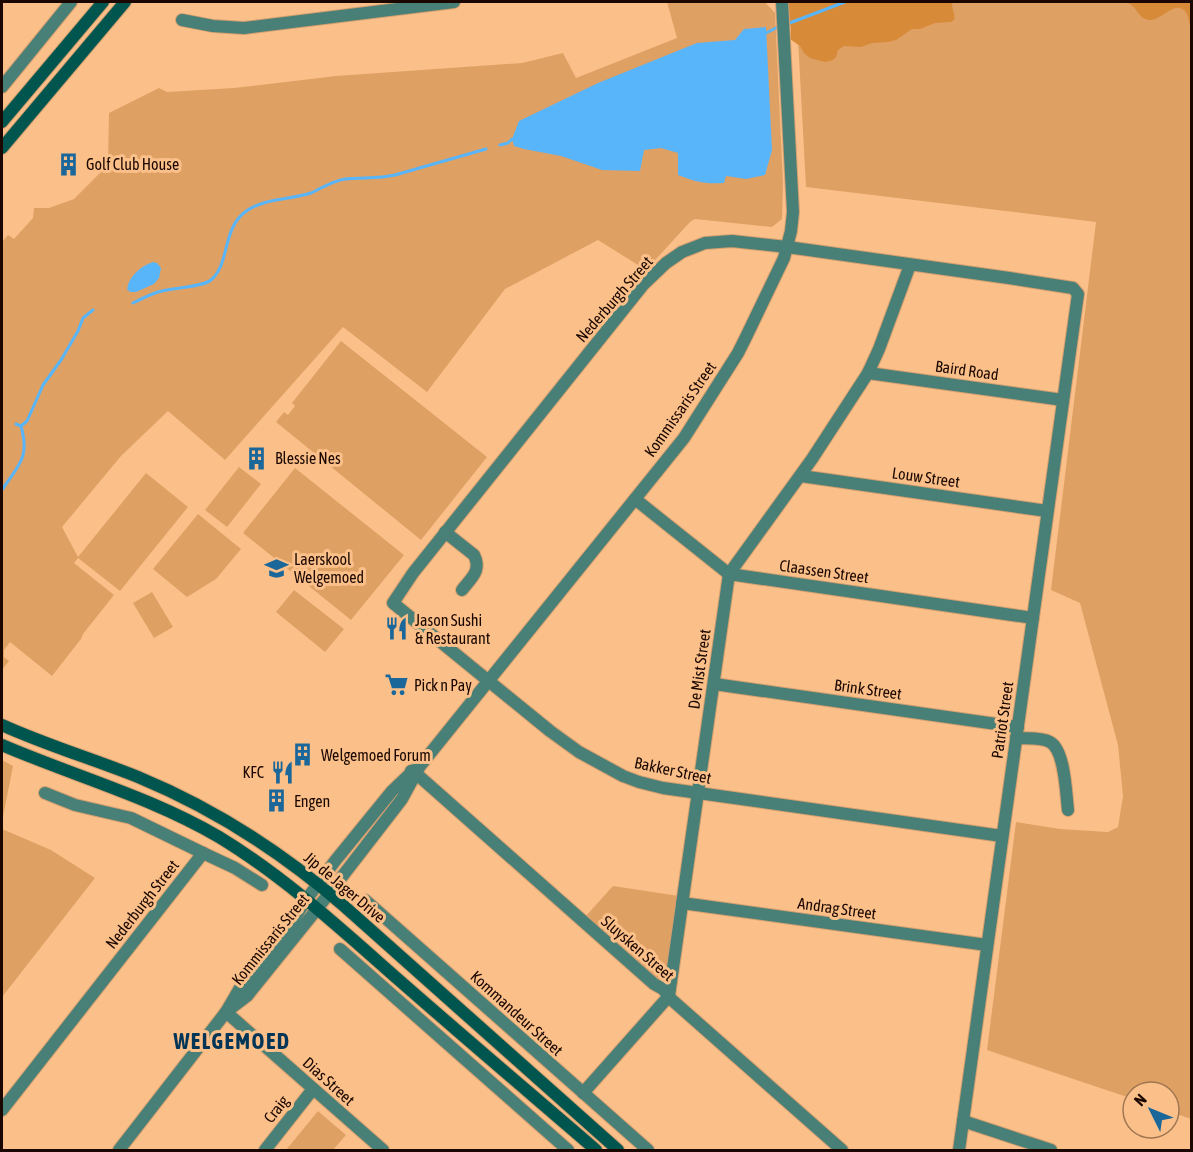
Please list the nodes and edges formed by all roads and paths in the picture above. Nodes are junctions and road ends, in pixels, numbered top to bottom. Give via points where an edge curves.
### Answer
1 (70, 2) edge
2 (103, 2) edge
3 (125, 2) edge
4 (454, 2) edge
5 (782, 2) edge
6 (422, 3) edge
7 (182, 20) dead end
8 (2, 87) edge
9 (2, 122) edge
10 (2, 148) edge
11 (788, 247) junction
12 (910, 265) junction
13 (1078, 294) joint
14 (867, 373) junction
15 (1063, 400) junction
16 (801, 476) junction
17 (635, 499) junction
18 (1047, 511) junction
19 (445, 532) junction
20 (729, 574) junction
21 (462, 590) dead end
22 (393, 603) joint
23 (1033, 618) junction
24 (488, 681) junction
25 (714, 684) junction
26 (6, 726) edge
27 (1017, 732) junction
28 (2, 745) edge
29 (416, 771) junction
30 (116, 789) junction
31 (45, 793) dead end
32 (698, 793) junction
33 (1068, 810) dead end
34 (1002, 836) junction
35 (203, 852) junction
36 (318, 883) junction
37 (262, 885) dead end
38 (329, 892) junction
39 (306, 900) junction
40 (365, 900) dead end
41 (682, 903) junction
42 (317, 909) junction
43 (987, 945) junction
44 (340, 949) dead end
45 (669, 996) junction
46 (226, 1012) junction
47 (313, 1089) junction
48 (583, 1093) junction
49 (2, 1110) edge
50 (963, 1121) junction
51 (119, 1150) edge
52 (265, 1150) edge
53 (382, 1150) edge
54 (568, 1150) edge
55 (596, 1150) edge
56 (618, 1150) edge
57 (648, 1150) edge
58 (842, 1150) edge
59 (959, 1150) edge
60 (1051, 1150) edge

1 - 8 street
2 - 9 main road
3 - 10 main road
4 - 6 street
5 - 11 street, Kommissaris Street via 793,188
6 - 7 street via 244,28
11 - 12 street, Nederburgh Street
11 - 17 street, Kommissaris Street via 738,353 684,438
11 - 19 street, Nederburgh Street via 719,241 682,252 666,263 643,285
12 - 13 street, Nederburgh Street via 1073,288
12 - 14 street, De Mist Street
13 - 15 street, Patriot Street
14 - 15 street, Baird Road
14 - 16 street, De Mist Street
15 - 18 street, Patriot Street
16 - 18 street, Louw Street
16 - 20 street, De Mist Street
17 - 20 street
17 - 24 street, Kommissaris Street
18 - 23 street, Patriot Street
19 - 21 street via 477,560 476,571
19 - 22 street, Nederburgh Street
20 - 23 street, Claassen Street
20 - 25 street, De Mist Street
22 - 24 street, Bakker Street
23 - 27 street, Patriot Street
24 - 29 street, Kommissaris Street
24 - 32 street, Bakker Street via 549,731 606,767 639,782
25 - 27 street, Brink Street
25 - 32 street, De Mist Street
26 - 30 main road via 19,744 88,772
26 - 36 main road, Jip de Jager Drive via 180,797 241,830
27 - 33 street, Brink Street via 1052,742 1056,747
27 - 34 street, Patriot Street
28 - 30 main road
29 - 36 street, Kommissaris Street via 392,791
29 - 38 street, Kommissaris Street via 402,799
29 - 45 street, Sluysken Street
30 - 39 main road via 218,837
31 - 35 street, Nederburgh Street via 75,805 131,818
32 - 34 street, Bakker Street
32 - 41 street, De Mist Street
34 - 43 street, Patriot Street
35 - 37 street
35 - 49 street, Nederburgh Street
36 - 38 main road, Jip de Jager Drive
36 - 39 street, Kommissaris Street
38 - 42 street, Kommissaris Street
38 - 56 main road, Jip de Jager Drive
39 - 42 main road
39 - 46 street, Kommissaris Street
40 - 48 street, Kommandeur Street
41 - 43 street, Andrag Street
41 - 45 street, De Mist Street
42 - 46 street, Kommissaris Street via 246,996
42 - 55 main road
43 - 50 street, Patriot Street
44 - 54 street
45 - 48 street
45 - 58 street, Sluysken Street
46 - 47 street, Dias Street
46 - 51 street, Kommissaris Street
47 - 52 street, Craig
47 - 53 street, Dias Street
48 - 57 street, Kommandeur Street
50 - 59 street, Patriot Street
50 - 60 street

